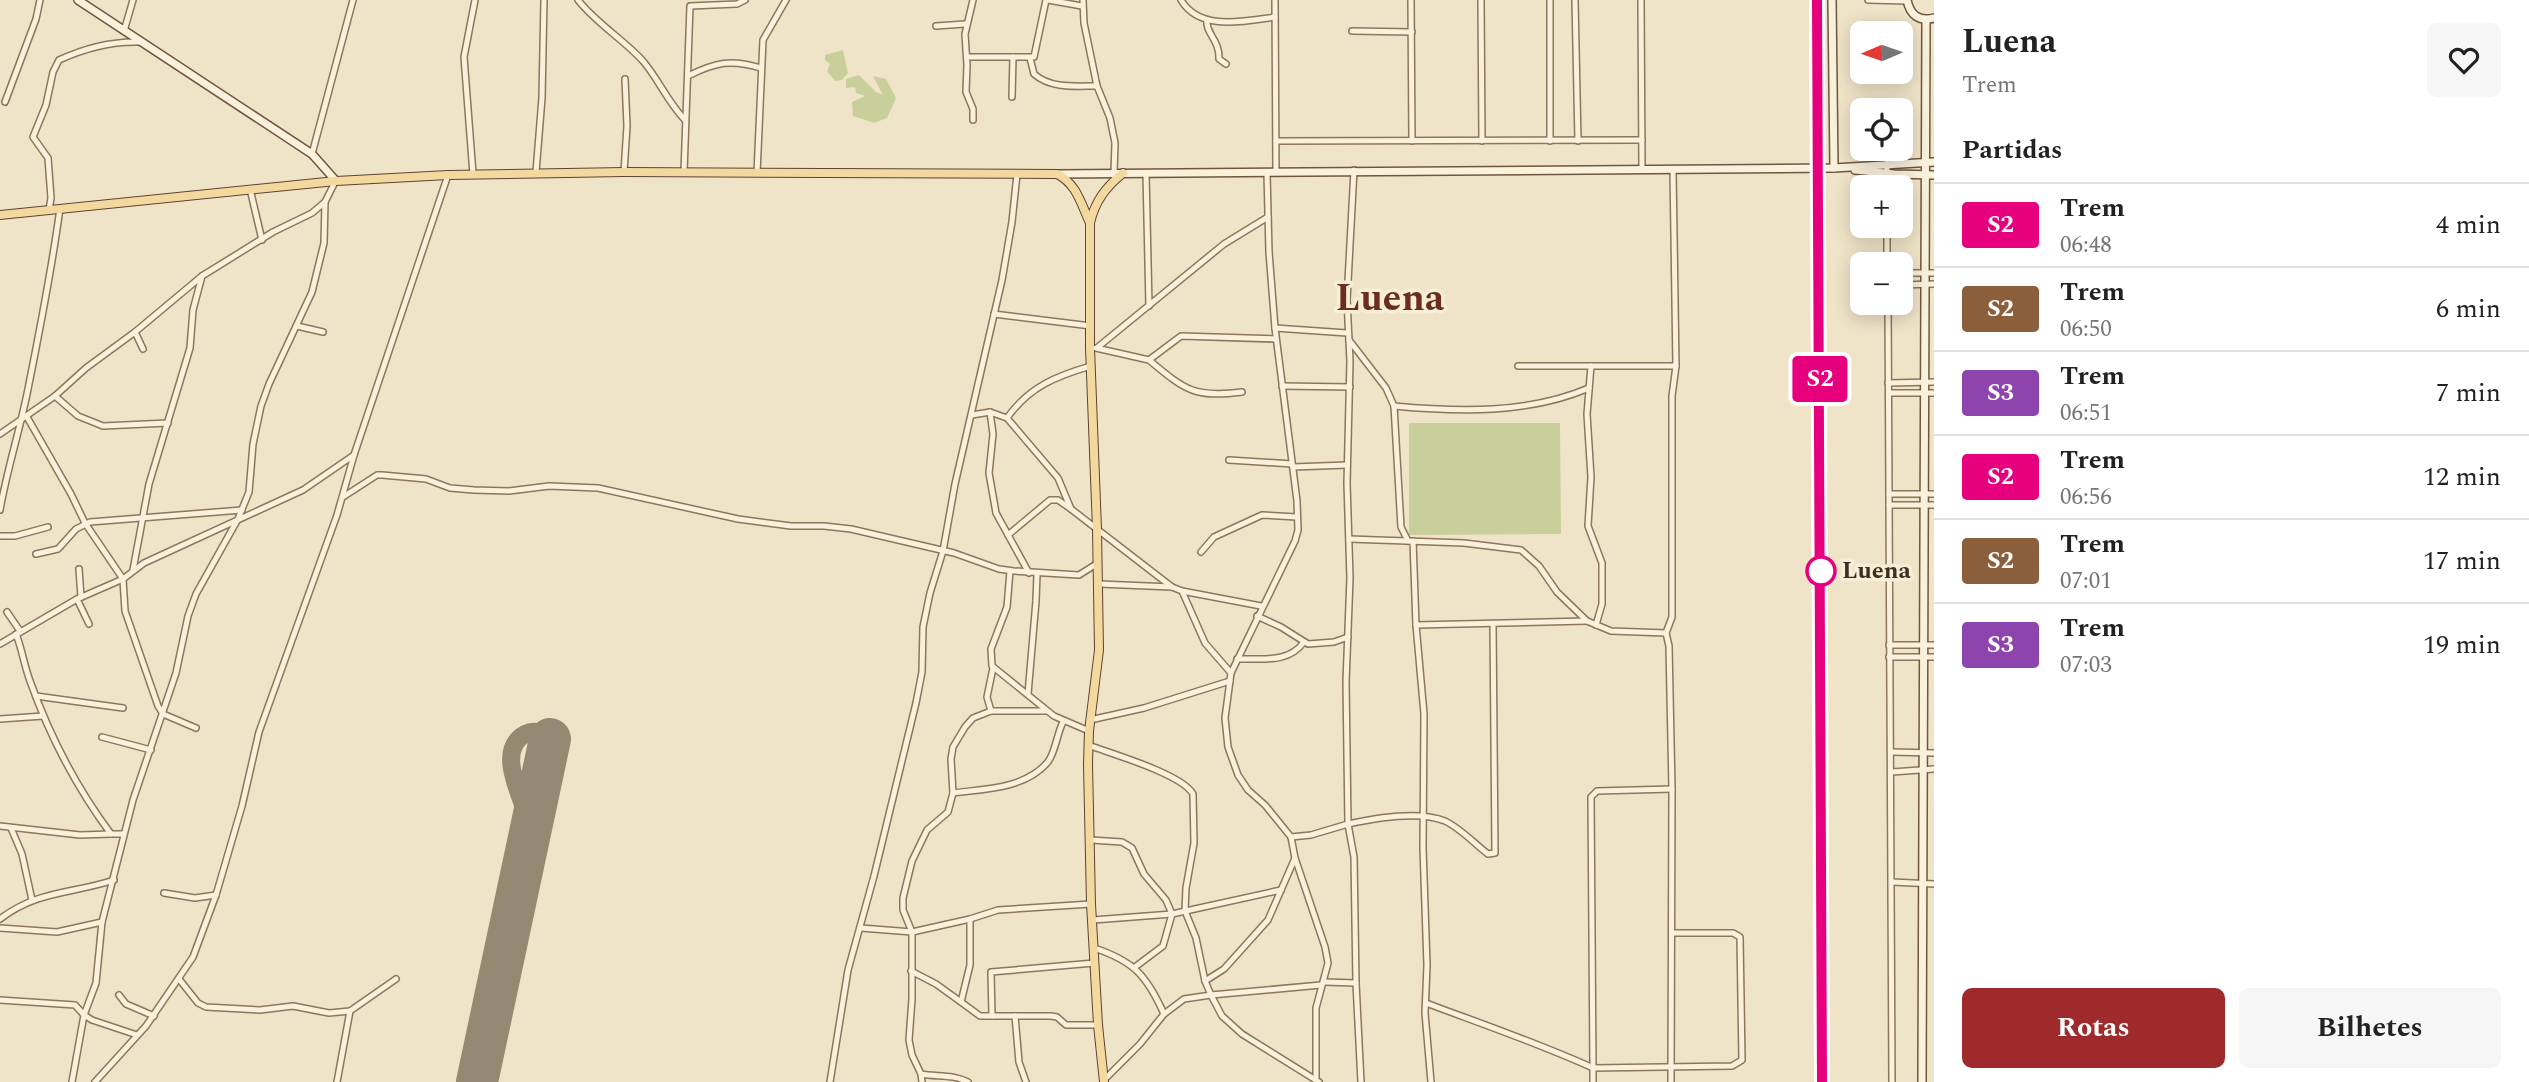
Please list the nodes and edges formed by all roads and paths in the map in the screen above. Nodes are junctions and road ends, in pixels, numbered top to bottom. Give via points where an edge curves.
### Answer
1 (40, 0) edge
2 (78, 0) edge
3 (133, 0) edge
4 (353, 0) edge
5 (475, 0) edge
6 (544, 0) edge
7 (578, 0) edge
8 (745, 0) edge
9 (786, 0) edge
10 (973, 0) edge
11 (1047, 0) edge
12 (1181, 0) edge
13 (1275, 0) edge
14 (1411, 0) edge
15 (1417, 0) edge
16 (1481, 0) edge
17 (1550, 0) edge
18 (1575, 0) edge
19 (1641, 0) edge
20 (1832, 0) edge
21 (1868, 0) edge
22 (1907, 1) edge
23 (690, 3) edge
24 (1083, 3) edge
25 (1275, 17) junction
26 (1930, 19) edge
27 (1207, 20) junction
28 (965, 24) junction
29 (936, 26) dead end
30 (124, 31) junction
31 (1352, 31) dead end
32 (1412, 32) junction
33 (140, 42) junction
34 (967, 57) junction
35 (1013, 58) junction
36 (1030, 58) junction
37 (1226, 64) dead end
38 (761, 68) junction
39 (688, 76) junction
40 (625, 79) dead end
41 (1097, 86) junction
42 (1012, 97) dead end
43 (5, 102) dead end
44 (685, 120) junction
45 (973, 120) dead end
46 (1642, 140) junction
47 (1276, 141) junction
48 (1412, 141) junction
49 (1482, 141) junction
50 (1550, 141) junction
51 (1578, 141) junction
52 (312, 154) junction
53 (1930, 162) edge
54 (1887, 163) junction
55 (1837, 168) junction
56 (1354, 170) junction
57 (1642, 170) junction
58 (1673, 170) junction
59 (536, 172) junction
60 (624, 172) junction
61 (684, 172) junction
62 (1276, 172) junction
63 (757, 173) junction
64 (1119, 173) junction
65 (1267, 173) junction
66 (1887, 173) junction
67 (448, 174) junction
68 (473, 174) junction
69 (1017, 174) junction
70 (1057, 174) junction
71 (1146, 174) junction
72 (1930, 175) edge
73 (336, 181) junction
74 (250, 189) junction
75 (324, 202) junction
76 (60, 208) junction
77 (49, 210) junction
78 (0, 215) edge
79 (1268, 217) junction
80 (1090, 223) junction
81 (262, 240) junction
82 (1930, 273) edge
83 (202, 276) junction
84 (1930, 284) edge
85 (1149, 306) junction
86 (994, 314) junction
87 (1888, 315) edge
88 (297, 326) junction
89 (1091, 326) junction
90 (1275, 328) junction
91 (135, 332) junction
92 (323, 332) dead end
93 (1348, 336) junction
94 (1276, 339) junction
95 (1094, 348) junction
96 (143, 349) dead end
97 (1149, 360) junction
98 (1091, 366) junction
99 (1518, 366) dead end
100 (1591, 366) junction
101 (1676, 366) junction
102 (1930, 382) edge
103 (1888, 383) junction
104 (1282, 386) junction
105 (1350, 387) junction
106 (1589, 388) junction
107 (1242, 392) dead end
108 (1889, 393) junction
109 (1930, 393) edge
110 (55, 396) junction
111 (1394, 406) junction
112 (989, 412) junction
113 (972, 415) junction
114 (27, 417) junction
115 (1007, 418) junction
116 (20, 421) junction
117 (167, 423) junction
118 (0, 434) edge
119 (354, 455) junction
120 (1229, 460) dead end
121 (1292, 466) junction
122 (1348, 466) junction
123 (2, 476) edge
124 (1889, 494) junction
125 (1923, 494) junction
126 (1934, 494) edge
127 (343, 497) junction
128 (1889, 505) junction
129 (1923, 505) junction
130 (1934, 505) edge
131 (0, 509) edge
132 (1070, 509) junction
133 (242, 510) junction
134 (1297, 517) junction
135 (143, 518) junction
136 (238, 519) junction
137 (85, 523) junction
138 (48, 527) dead end
139 (1097, 529) junction
140 (1008, 535) junction
141 (0, 536) edge
142 (1349, 539) junction
143 (1411, 541) junction
144 (943, 551) junction
145 (1201, 552) dead end
146 (36, 554) dead end
147 (1098, 563) junction
148 (79, 569) dead end
149 (133, 570) junction
150 (1010, 571) junction
151 (1028, 573) junction
152 (1037, 574) junction
153 (123, 579) junction
154 (1098, 584) junction
155 (1172, 587) junction
156 (1182, 591) junction
157 (79, 598) junction
158 (1261, 606) junction
159 (7, 612) dead end
160 (1257, 616) junction
161 (1587, 621) junction
162 (89, 624) dead end
163 (1493, 624) junction
164 (1416, 625) junction
165 (1596, 625) junction
166 (18, 632) junction
167 (1666, 633) junction
168 (1348, 638) junction
169 (1304, 642) junction
170 (0, 644) edge
171 (1889, 645) junction
172 (1924, 645) junction
173 (1934, 645) edge
174 (1889, 657) junction
175 (1923, 657) junction
176 (1934, 657) edge
177 (1237, 659) junction
178 (993, 668) junction
179 (1231, 673) junction
180 (1230, 681) junction
181 (1028, 694) junction
182 (36, 696) junction
183 (122, 708) dead end
184 (991, 710) junction
185 (1046, 711) junction
186 (163, 714) junction
187 (43, 716) junction
188 (0, 719) edge
189 (1090, 720) junction
190 (1063, 722) junction
191 (196, 728) dead end
192 (1089, 731) junction
193 (102, 737) dead end
194 (1088, 745) junction
195 (151, 750) junction
196 (1891, 752) junction
197 (1923, 753) junction
198 (1934, 753) edge
199 (1924, 769) junction
200 (1934, 769) edge
201 (1892, 772) junction
202 (1672, 789) junction
203 (953, 793) junction
204 (1423, 817) junction
205 (1348, 824) junction
206 (0, 827) edge
207 (10, 828) junction
208 (111, 834) junction
209 (123, 834) junction
210 (1290, 837) junction
211 (1091, 840) junction
212 (1295, 858) junction
213 (114, 880) junction
214 (1892, 883) junction
215 (1922, 884) junction
216 (1934, 884) edge
217 (1281, 890) junction
218 (164, 893) dead end
219 (216, 895) junction
220 (32, 900) junction
221 (1091, 904) junction
222 (1185, 911) junction
223 (1172, 914) junction
224 (0, 919) edge
225 (970, 919) junction
226 (1093, 920) junction
227 (102, 922) junction
228 (0, 928) edge
229 (861, 928) junction
230 (912, 932) junction
231 (1672, 933) junction
232 (1094, 948) junction
233 (1094, 963) junction
234 (1135, 967) junction
235 (911, 971) junction
236 (179, 979) junction
237 (396, 979) dead end
238 (1205, 981) junction
239 (1322, 983) junction
240 (1356, 983) junction
241 (119, 995) dead end
242 (1211, 995) junction
243 (0, 1000) edge
244 (961, 1002) junction
245 (1426, 1003) junction
246 (349, 1011) junction
247 (1164, 1014) junction
248 (84, 1015) junction
249 (154, 1016) junction
250 (992, 1016) junction
251 (1015, 1016) junction
252 (1098, 1025) junction
253 (137, 1035) junction
254 (1672, 1065) junction
255 (1593, 1068) junction
256 (921, 1074) junction
257 (1104, 1081) edge
258 (1317, 1081) edge
259 (72, 1082) edge
260 (94, 1082) edge
261 (337, 1082) edge
262 (830, 1082) edge
263 (922, 1082) edge
264 (968, 1082) edge
265 (1026, 1082) edge
266 (1361, 1082) edge
267 (1431, 1082) edge
268 (1593, 1082) edge
269 (1671, 1082) edge
270 (1892, 1082) edge
271 (1922, 1082) edge

1 - 43 street
2 - 30 street
3 - 30 street
4 - 52 street
5 - 68 street via 464,57
6 - 59 street
7 - 44 street via 642,60
8 - 23 street via 737,4
9 - 38 street via 763,40
10 - 28 street
11 - 24 street
11 - 36 street via 1036,54
12 - 27 street
13 - 25 street
14 - 15 street
14 - 32 street
16 - 49 street
17 - 50 street
18 - 51 street
19 - 46 street
20 - 55 street
21 - 22 street
22 - 26 street via 1916,18
23 - 39 street
24 - 41 street
25 - 27 street
25 - 47 street
26 - 53 street
27 - 37 street via 1207,29 1219,47 1219,59
28 - 29 street
28 - 34 street
30 - 33 street
31 - 32 street
32 - 48 street
33 - 52 street
33 - 77 street via 87,48 59,60 33,137 48,158
34 - 35 street
34 - 45 street via 965,92
35 - 36 street
35 - 42 street
36 - 41 street via 1034,74 1046,82
38 - 39 street via 713,63
38 - 63 street
39 - 44 street
40 - 60 street
41 - 64 street via 1110,118
44 - 61 street
46 - 51 street
46 - 57 street
47 - 48 street
47 - 62 street
48 - 49 street
49 - 50 street
50 - 51 street
52 - 73 street
53 - 54 street
53 - 72 street
54 - 55 street
54 - 66 street
55 - 58 street
55 - 66 street
56 - 57 street
56 - 62 street
56 - 93 street
57 - 58 street
58 - 101 street
59 - 60 main road
59 - 68 main road
60 - 61 main road
61 - 63 main road
62 - 65 street
63 - 69 main road
64 - 70 street
64 - 71 street
64 - 80 main road via 1093,209
65 - 71 street
65 - 79 street
66 - 72 street
67 - 68 main road
67 - 73 main road
67 - 119 street
69 - 70 main road
69 - 86 street
70 - 80 main road via 1075,189
71 - 85 street
72 - 82 street
73 - 74 main road
73 - 75 street
74 - 76 main road
74 - 81 street
75 - 81 street
75 - 88 street via 324,243 312,292
76 - 77 main road
76 - 116 street
77 - 78 main road
79 - 85 street via 1224,244
79 - 90 street
80 - 89 main road
81 - 83 street
82 - 84 street
83 - 91 street
83 - 117 street via 190,348
84 - 102 street
85 - 95 street
86 - 89 street
86 - 113 street
87 - 103 street
88 - 92 street
88 - 133 street via 261,406 249,492
89 - 95 main road
90 - 93 street
90 - 94 street
91 - 96 street
91 - 110 street
93 - 105 street
93 - 111 street
94 - 97 street via 1181,336
94 - 104 street
95 - 97 street
95 - 98 main road
97 - 107 street via 1196,393
98 - 115 street via 1056,376
98 - 139 main road
99 - 100 street
100 - 101 street
100 - 106 street
101 - 167 street via 1672,397 1672,617
102 - 103 street
102 - 109 street
103 - 108 street
104 - 105 street
104 - 121 street
105 - 122 street
106 - 111 street via 1565,398 1516,407 1446,411
106 - 165 street via 1588,526 1602,563 1602,604
108 - 109 street
108 - 124 street
109 - 125 street
110 - 114 street
110 - 117 street via 78,416 103,426
111 - 143 street via 1401,527
112 - 113 street
112 - 115 street
112 - 140 street via 993,433 990,481 996,513
113 - 144 street
114 - 116 street
114 - 137 street
115 - 132 street via 1058,478
116 - 118 street
116 - 123 street
117 - 135 street
119 - 127 street
119 - 136 street via 303,490
120 - 121 street
121 - 122 street
121 - 134 street
122 - 142 street
123 - 131 street
124 - 125 street
124 - 128 street
125 - 126 street
125 - 129 street
127 - 144 street via 377,475 426,479 474,490 598,488 738,519 839,527
127 - 219 street via 260,732
128 - 129 street
128 - 171 street
129 - 130 street
129 - 172 street
132 - 139 street
132 - 140 street via 1050,500
133 - 135 street
133 - 136 street
134 - 145 street via 1262,515 1214,537
134 - 158 street via 1295,541
135 - 137 street
135 - 149 street
136 - 149 street
136 - 186 street via 196,594
137 - 146 street via 58,549
137 - 153 street
138 - 141 street
139 - 147 main road
139 - 155 street
140 - 151 street
142 - 143 street
142 - 168 street
143 - 161 street via 1521,550
143 - 164 street
144 - 150 street
144 - 229 street via 923,627 922,672
147 - 152 street via 1079,575
147 - 154 main road
148 - 157 street
149 - 153 street
150 - 151 street
150 - 178 street via 1007,607 991,649
151 - 152 street
152 - 181 street
153 - 157 street
153 - 186 street via 125,611
154 - 155 street
154 - 189 main road via 1099,650
155 - 156 street
156 - 158 street
156 - 179 street via 1205,643
157 - 162 street
157 - 166 street
158 - 160 street
159 - 166 street
160 - 169 street
160 - 177 street
161 - 163 street
161 - 165 street
163 - 164 street
163 - 204 street via 1494,854 1448,822
164 - 204 street via 1424,714
165 - 167 street via 1611,631
166 - 170 street
166 - 182 street
167 - 202 street
168 - 169 street
168 - 205 street
169 - 177 street via 1285,657
171 - 172 street
171 - 174 street
172 - 173 street
172 - 175 street
174 - 175 street
174 - 196 street
175 - 176 street
175 - 197 street
177 - 179 street
178 - 181 street
178 - 184 street via 988,697
179 - 180 street
180 - 189 street
180 - 210 street via 1225,718 1228,747 1238,775
181 - 185 street
182 - 183 street
182 - 187 street
184 - 185 street
184 - 203 street via 973,719 953,747
185 - 190 street
186 - 191 street
186 - 195 street
187 - 188 street
187 - 208 street via 76,785
189 - 192 main road
190 - 192 street
190 - 203 street via 1048,763 1028,777 1000,788
192 - 194 main road
193 - 195 street
194 - 211 main road
194 - 222 street via 1157,770 1190,788 1194,843
195 - 209 street
196 - 197 street
196 - 201 street
197 - 198 street
197 - 199 street
199 - 200 street
199 - 201 street
199 - 215 street
201 - 214 street
202 - 231 street
202 - 255 street via 1597,791 1591,797
203 - 230 street via 946,815 927,830 912,861 903,898
204 - 205 street via 1395,816
204 - 245 street
205 - 210 street
205 - 240 street via 1354,857
206 - 207 street
207 - 208 street
207 - 220 street via 22,854
208 - 209 street
209 - 213 street
210 - 212 street
211 - 221 main road
211 - 223 street via 1122,842 1132,848
212 - 217 street
212 - 239 street via 1325,947 1328,963
213 - 220 street
213 - 227 street
214 - 215 street
214 - 270 street
215 - 216 street
215 - 271 street
217 - 222 street
217 - 238 street via 1268,920 1223,969
218 - 219 street via 195,898
219 - 236 street via 193,957
220 - 224 street
221 - 225 street via 998,910
221 - 226 main road
222 - 223 street
222 - 238 street
223 - 226 street
223 - 234 street via 1163,946
225 - 230 street
225 - 244 street via 970,965
226 - 232 main road
227 - 228 street via 57,932
227 - 248 street via 96,983
229 - 230 street
229 - 262 street via 844,991
230 - 235 street
231 - 254 street
231 - 254 street via 1733,933 1740,937 1742,1060 1732,1066
232 - 233 main road
232 - 234 street
233 - 250 street via 991,972
233 - 252 main road
234 - 247 street
235 - 244 street
235 - 256 street via 909,1040
236 - 246 street via 206,1007
236 - 249 street
237 - 246 street
238 - 242 street
239 - 240 street
239 - 242 street
239 - 258 street via 1316,1008
240 - 266 street
241 - 249 street via 126,1004
242 - 247 street via 1184,999
242 - 258 street via 1222,1016 1241,1034
243 - 248 street via 75,1005
244 - 250 street via 977,1014
245 - 255 street
245 - 267 street
246 - 261 street
247 - 257 street
248 - 253 street
248 - 259 street
249 - 253 street
250 - 251 street
251 - 252 street via 1051,1016 1066,1025
251 - 265 street via 1019,1062
252 - 257 main road
253 - 260 street
254 - 255 street
254 - 269 street
255 - 268 street
256 - 263 street
256 - 264 street

